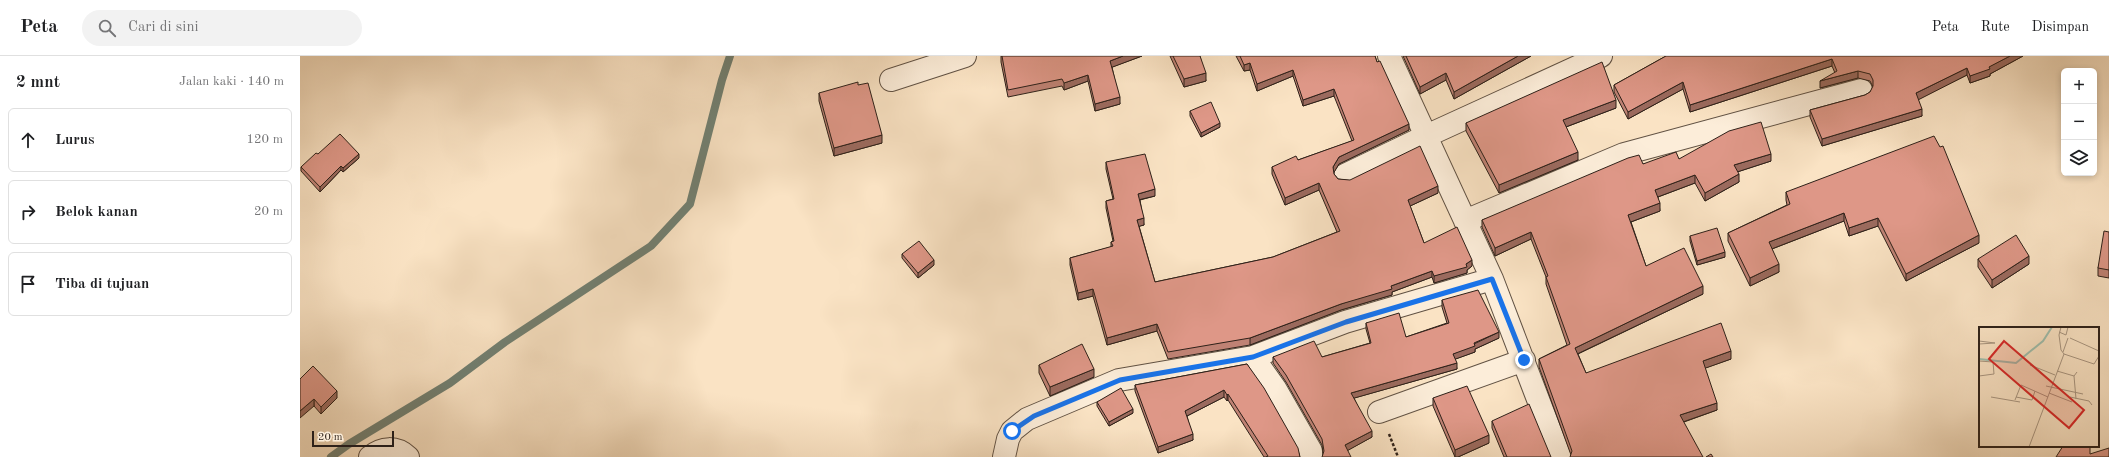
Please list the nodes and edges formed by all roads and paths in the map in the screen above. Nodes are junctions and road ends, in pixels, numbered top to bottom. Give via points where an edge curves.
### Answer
1 (965, 56) edge
2 (1389, 56) edge
3 (1601, 56) edge
4 (891, 80) dead end
5 (1861, 90) dead end
6 (1424, 136) junction
7 (1345, 175) dead end
8 (1465, 221) junction
9 (1492, 279) junction
10 (1253, 357) junction
11 (1524, 360) junction
12 (1379, 412) dead end
13 (370, 457) edge
14 (408, 457) edge
15 (1004, 457) edge
16 (1311, 457) edge
17 (1560, 457) edge

1 - 4 street
2 - 6 street
3 - 6 street
5 - 8 street via 1624,154
6 - 7 street
6 - 8 street
8 - 9 street
9 - 10 street via 1346,322
9 - 11 street
10 - 15 street via 1120,380 1027,420 1012,431
10 - 16 street via 1275,388 1311,451
11 - 12 street
11 - 17 street
13 - 14 street via 378,451 388,449 400,451

